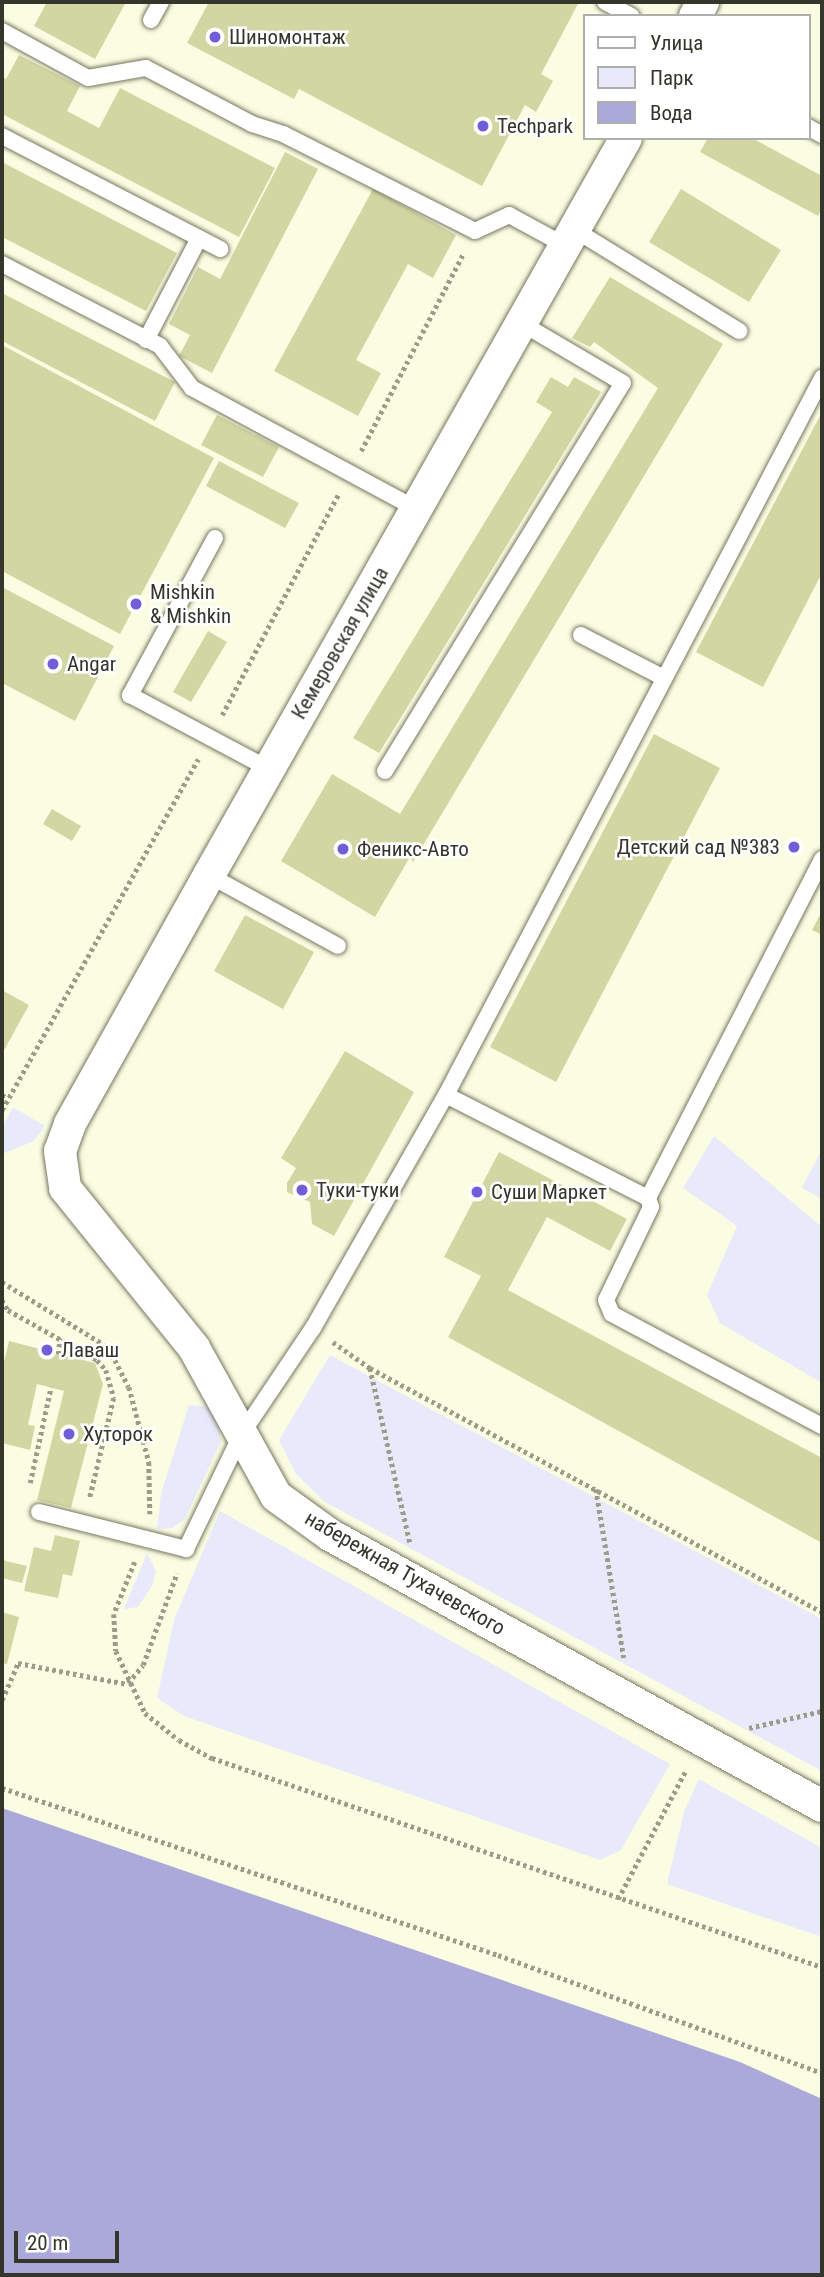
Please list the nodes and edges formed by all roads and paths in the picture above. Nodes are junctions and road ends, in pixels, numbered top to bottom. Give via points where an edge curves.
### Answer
1 (160, 2) edge
2 (605, 2) edge
3 (627, 14) edge
4 (151, 20) dead end
5 (2, 31) edge
6 (2, 136) edge
7 (625, 140) edge
8 (475, 231) junction
9 (199, 238) junction
10 (570, 238) junction
11 (220, 249) dead end
12 (2, 264) edge
13 (521, 323) junction
14 (739, 331) dead end
15 (146, 340) junction
16 (822, 378) edge
17 (349, 473) junction
18 (416, 509) junction
19 (215, 538) dead end
20 (581, 635) dead end
21 (662, 677) junction
22 (210, 737) junction
23 (269, 769) junction
24 (385, 771) dead end
25 (822, 859) edge
26 (209, 875) junction
27 (338, 946) dead end
28 (2, 1095) edge
29 (446, 1095) junction
30 (8, 1098) junction
31 (2, 1110) edge
32 (60, 1151) joint
33 (648, 1198) junction
34 (2, 1282) edge
35 (2, 1300) edge
36 (313, 1328) junction
37 (60, 1338) junction
38 (58, 1354) dead end
39 (370, 1368) junction
40 (51, 1387) dead end
41 (822, 1426) edge
42 (241, 1435) junction
43 (30, 1483) dead end
44 (596, 1489) junction
45 (97, 1503) dead end
46 (39, 1512) dead end
47 (146, 1538) junction
48 (186, 1549) junction
49 (419, 1584) junction
50 (822, 1612) edge
51 (128, 1684) junction
52 (2, 1700) edge
53 (632, 1700) junction
54 (822, 1711) edge
55 (703, 1739) junction
56 (685, 1771) dead end
57 (2, 1788) edge
58 (822, 1806) edge
59 (618, 1899) junction
60 (822, 1967) edge
61 (822, 2073) edge

1 - 4 lane
2 - 3 lane
5 - 8 lane via 88,78 146,68
6 - 9 lane
7 - 10 street, Кемеровская улица
8 - 10 lane via 509,215
8 - 17 path
9 - 11 lane
9 - 15 lane
10 - 13 street, Кемеровская улица
10 - 14 lane
12 - 15 lane
13 - 18 street, Кемеровская улица
13 - 24 lane via 623,383
15 - 17 lane via 160,346 192,388
16 - 21 lane
17 - 18 lane
17 - 22 path
18 - 23 street, Кемеровская улица
19 - 22 lane via 130,695
20 - 21 lane
21 - 29 lane
22 - 23 lane
22 - 30 path
23 - 26 street, Кемеровская улица
25 - 33 lane
26 - 27 lane
26 - 32 street, Кемеровская улица via 70,1124
28 - 30 path
29 - 33 lane
29 - 36 lane
30 - 31 path
32 - 42 street, набережная Тухачевского via 65,1188 194,1348
33 - 41 lane via 651,1207 606,1300 612,1314
34 - 47 path via 103,1344 115,1360 129,1387 149,1462 152,1499
35 - 37 path via 9,1310
36 - 39 path
36 - 42 lane
37 - 38 path
37 - 45 path via 106,1370 114,1398 88,1496
39 - 44 path
39 - 49 path
40 - 43 path
42 - 48 lane
42 - 49 street, набережная Тухачевского via 276,1496 330,1535
44 - 50 path
44 - 53 path
46 - 47 lane
47 - 48 lane
47 - 51 path via 114,1614 116,1651
48 - 51 path via 143,1665
49 - 53 street, набережная Тухачевского
51 - 52 path via 18,1663
51 - 59 path via 145,1713 212,1758
53 - 55 street, набережная Тухачевского
54 - 55 path
55 - 58 street, набережная Тухачевского
56 - 59 path
57 - 61 path via 498,1955
59 - 60 path

